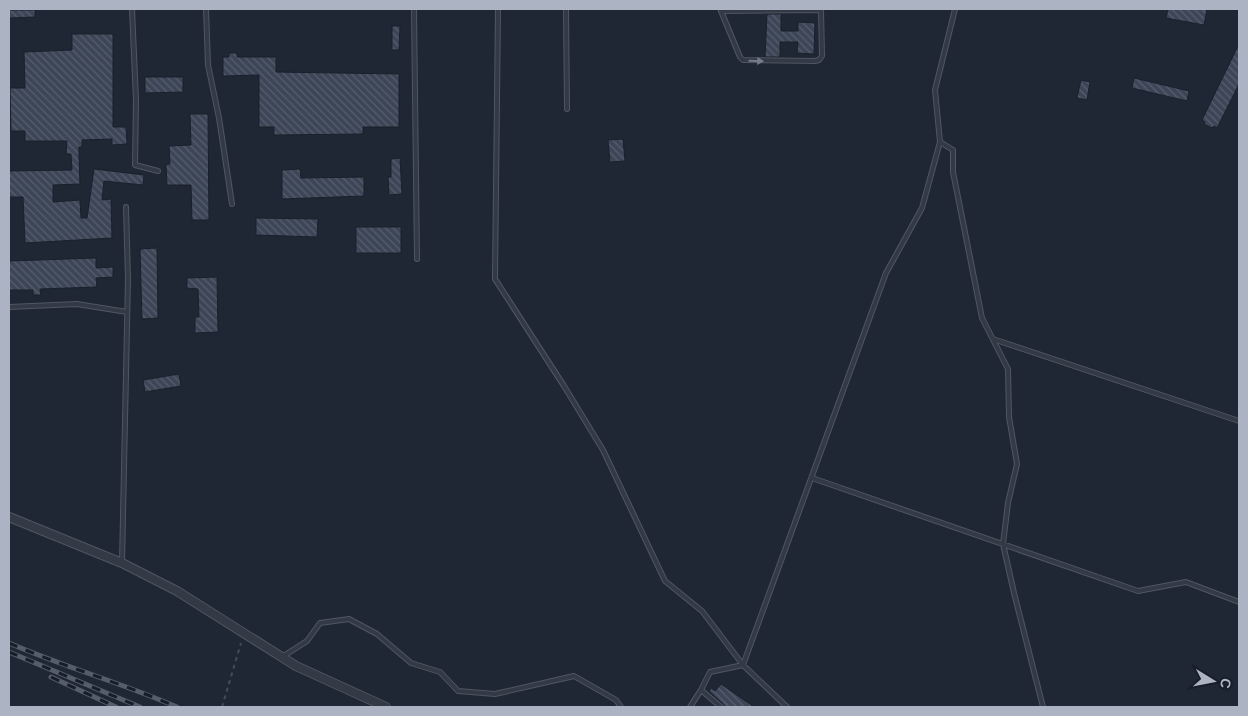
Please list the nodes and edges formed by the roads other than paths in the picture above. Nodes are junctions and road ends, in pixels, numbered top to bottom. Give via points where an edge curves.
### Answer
1 (132, 9) edge
2 (206, 9) edge
3 (414, 9) edge
4 (498, 9) edge
5 (566, 9) edge
6 (955, 9) edge
7 (721, 10) edge
8 (822, 10) edge
9 (567, 110) dead end
10 (940, 142) junction
11 (158, 171) dead end
12 (232, 204) dead end
13 (126, 207) dead end
14 (417, 258) dead end
15 (9, 307) edge
16 (127, 312) junction
17 (993, 339) junction
18 (1239, 421) edge
19 (812, 478) junction
20 (9, 517) edge
21 (1004, 544) junction
22 (122, 563) junction
23 (1239, 602) edge
24 (282, 657) junction
25 (744, 665) junction
26 (701, 690) junction
27 (386, 707) edge
28 (622, 707) edge
29 (690, 707) edge
30 (721, 707) edge
31 (787, 707) edge
32 (1043, 707) edge

1 - 11 lane via 136,100 134,165
2 - 12 lane via 208,65
3 - 14 lane
4 - 25 lane via 495,279 603,450 664,581 702,611
5 - 9 lane
6 - 10 lane via 934,90
7 - 8 lane
7 -> 8 lane via 743,60 815,61 822,56
10 - 17 lane via 953,150 952,172 982,318
10 - 19 lane via 922,208 886,273
13 - 16 lane
15 - 16 lane via 77,304
16 - 22 lane
17 - 18 lane
17 - 21 lane via 1008,369 1009,417 1017,464 1008,503
19 - 21 lane
19 - 25 lane
20 - 22 street
21 - 23 lane via 1138,591 1186,582
21 - 32 lane
22 - 24 street via 177,591
24 - 27 street
24 - 28 lane via 308,642 320,623 349,619 377,634 411,663 440,672 458,691 495,694 574,676 616,700
25 - 26 lane via 710,672
25 - 31 lane
26 - 29 lane
26 - 30 lane

